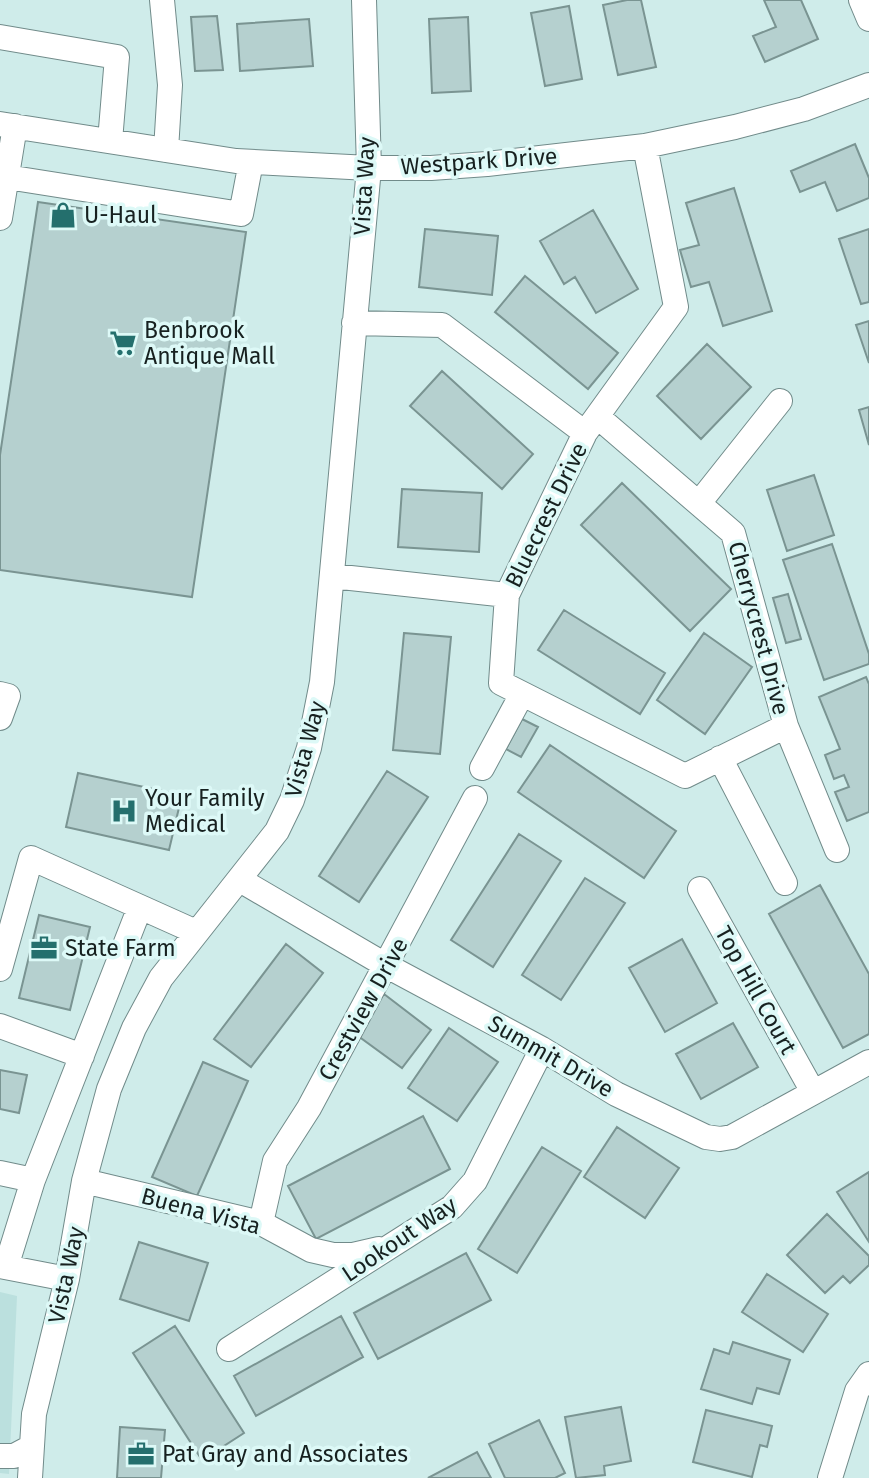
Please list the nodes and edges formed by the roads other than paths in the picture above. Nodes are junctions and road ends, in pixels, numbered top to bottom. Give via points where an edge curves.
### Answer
1 (162, 0) edge
2 (364, 0) edge
3 (862, 0) edge
4 (869, 19) edge
5 (0, 37) edge
6 (869, 86) edge
7 (8, 125) edge
8 (110, 141) junction
9 (645, 146) junction
10 (166, 150) junction
11 (251, 162) junction
12 (369, 168) junction
13 (3, 198) edge
14 (354, 323) junction
15 (780, 401) dead end
16 (592, 425) junction
17 (699, 503) junction
18 (332, 576) junction
19 (507, 594) junction
20 (0, 694) edge
21 (522, 694) junction
22 (0, 718) edge
23 (786, 726) junction
24 (720, 758) junction
25 (482, 768) dead end
26 (475, 798) dead end
27 (837, 849) dead end
28 (240, 880) junction
29 (785, 883) dead end
30 (700, 889) dead end
31 (140, 907) junction
32 (196, 932) junction
33 (387, 966) junction
34 (0, 969) edge
35 (0, 1026) edge
36 (542, 1049) junction
37 (82, 1056) junction
38 (869, 1062) edge
39 (813, 1092) junction
40 (0, 1173) edge
41 (33, 1180) junction
42 (84, 1181) junction
43 (261, 1223) junction
44 (397, 1244) junction
45 (3, 1267) edge
46 (67, 1279) junction
47 (229, 1349) dead end
48 (869, 1374) edge
49 (32, 1447) junction
50 (0, 1456) edge
51 (30, 1478) edge
52 (830, 1478) edge

1 - 10 street via 170,85
2 - 12 street, Vista Way
3 - 4 street
5 - 8 street via 117,57
6 - 9 street, Westpark Drive via 793,112
7 - 8 street, Westpark Drive
7 - 13 street
8 - 10 street, Westpark Drive
9 - 12 street, Westpark Drive via 487,164
9 - 16 street, Bluecrest Drive via 676,307
10 - 11 street, Westpark Drive
11 - 12 street, Westpark Drive
11 - 13 street via 241,214
12 - 14 street, Vista Way
14 - 16 street, Cherrycrest Drive via 442,325
14 - 18 street, Vista Way
15 - 17 street
16 - 17 street, Cherrycrest Drive
16 - 19 street, Bluecrest Drive
17 - 23 street, Cherrycrest Drive via 733,533
18 - 19 street
18 - 28 street, Vista Way via 322,682 309,748 277,831
19 - 21 street, Bluecrest Drive via 501,683
20 - 22 street via 8,696
21 - 24 street, Bluecrest Drive via 685,776
21 - 25 street
23 - 24 street, Bluecrest Drive
23 - 27 street, Cherrycrest Drive
24 - 29 street
26 - 33 street, Crestview Drive
28 - 32 street, Vista Way
28 - 33 street, Summit Drive
30 - 39 street, Top Hill Court
31 - 32 street
31 - 34 street via 32,858
31 - 37 street
32 - 42 street, Vista Way via 161,978 134,1028 109,1089
33 - 36 street, Summit Drive
33 - 43 street, Crestview Drive via 275,1161
35 - 37 street
36 - 39 street, Summit Drive via 616,1094 706,1137 732,1137
36 - 44 street, Lookout Way via 475,1181 452,1207
37 - 41 street
38 - 39 street, Summit Drive
40 - 41 street
41 - 45 street
42 - 43 street, Buena Vista
42 - 46 street, Vista Way
43 - 44 street, Buena Vista via 311,1250 333,1255
44 - 47 street, Lookout Way
45 - 46 street
46 - 49 street, Vista Way via 34,1414
48 - 52 street via 857,1391
49 - 50 street
49 - 51 street, Vista Way

